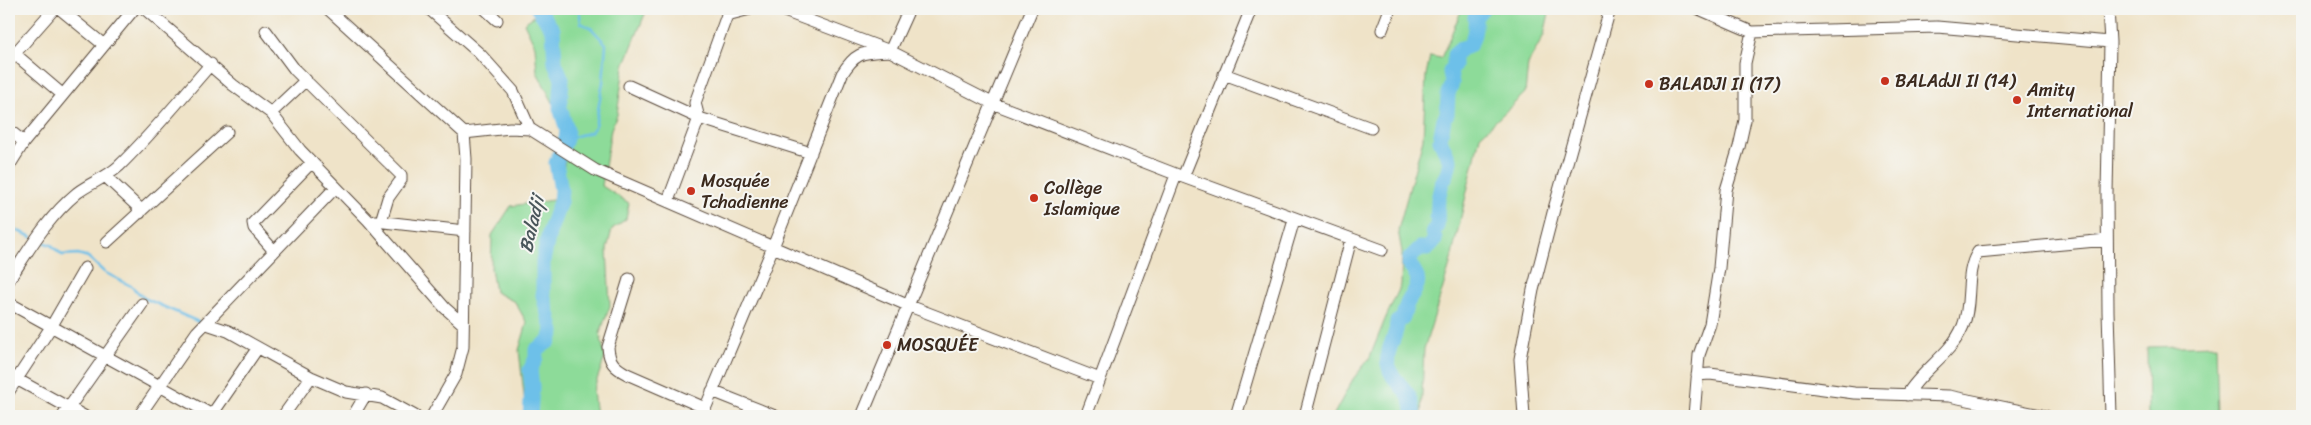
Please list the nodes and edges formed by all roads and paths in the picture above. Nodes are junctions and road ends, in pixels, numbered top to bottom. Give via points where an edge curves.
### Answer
1 (54, 9) edge
2 (60, 9) edge
3 (134, 9) edge
4 (145, 9) edge
5 (328, 9) edge
6 (429, 9) edge
7 (485, 9) edge
8 (750, 9) edge
9 (779, 9) edge
10 (909, 9) edge
11 (1032, 9) edge
12 (1252, 9) edge
13 (1390, 9) edge
14 (1610, 9) edge
15 (1699, 9) edge
16 (2108, 9) edge
17 (727, 12) edge
18 (497, 20) dead end
19 (1382, 30) dead end
20 (266, 31) dead end
21 (1752, 32) junction
22 (2110, 42) junction
23 (104, 45) junction
24 (890, 51) junction
25 (10, 54) edge
26 (211, 64) junction
27 (1224, 74) junction
28 (306, 80) junction
29 (630, 86) dead end
30 (63, 95) junction
31 (992, 103) junction
32 (271, 113) junction
33 (699, 118) junction
34 (1371, 128) dead end
35 (530, 129) junction
36 (9, 130) edge
37 (227, 132) dead end
38 (464, 133) junction
39 (24, 142) junction
40 (811, 154) junction
41 (312, 162) junction
42 (9, 166) edge
43 (105, 176) junction
44 (1180, 176) junction
45 (336, 186) junction
46 (668, 201) junction
47 (140, 213) junction
48 (368, 220) junction
49 (1294, 220) junction
50 (381, 221) junction
51 (465, 231) junction
52 (1351, 239) junction
53 (2107, 240) junction
54 (108, 242) dead end
55 (773, 247) junction
56 (1382, 250) dead end
57 (274, 251) junction
58 (85, 268) dead end
59 (629, 279) dead end
60 (9, 280) edge
61 (9, 303) edge
62 (142, 304) dead end
63 (907, 305) junction
64 (206, 324) junction
65 (463, 324) junction
66 (51, 327) junction
67 (257, 348) junction
68 (105, 357) junction
69 (1697, 375) junction
70 (13, 377) edge
71 (311, 377) junction
72 (1100, 379) junction
73 (160, 387) junction
74 (712, 390) junction
75 (9, 391) edge
76 (366, 394) junction
77 (1907, 395) junction
78 (66, 412) edge
79 (704, 412) edge
80 (84, 416) edge
81 (139, 416) edge
82 (212, 416) edge
83 (283, 416) edge
84 (352, 416) edge
85 (415, 416) edge
86 (432, 416) edge
87 (775, 416) edge
88 (862, 416) edge
89 (1088, 416) edge
90 (1236, 416) edge
91 (1305, 416) edge
92 (1524, 416) edge
93 (1694, 416) edge
94 (2046, 416) edge
95 (2111, 416) edge

1 - 25 street
2 - 23 street
3 - 23 street
4 - 26 street
5 - 38 street
6 - 35 street via 480,54 513,91
7 - 18 street
8 - 17 street
9 - 24 street
10 - 24 street
11 - 31 street
12 - 27 street
13 - 19 street
14 - 92 street via 1533,290 1520,358
15 - 21 street
16 - 22 street
17 - 33 street via 698,91 695,103
20 - 28 street via 286,60
21 - 22 street via 1937,27
21 - 69 street via 1746,63 1745,120 1726,190 1719,268
22 - 53 street
23 - 30 street
24 - 31 street
24 - 40 street via 864,53 852,59 842,74
25 - 30 street
26 - 32 street
26 - 43 street via 146,138
27 - 34 street
27 - 44 street
28 - 32 street
28 - 50 street via 401,174 401,180 388,198
29 - 33 street
30 - 39 street
31 - 44 street
31 - 63 street
32 - 41 street
33 - 40 street
33 - 46 street
35 - 38 street
35 - 46 street via 594,170
36 - 39 street
37 - 47 street
38 - 51 street
39 - 42 street
40 - 55 street
41 - 45 street
41 - 57 street via 253,222 254,228
43 - 47 street
43 - 60 street via 78,193 36,238
44 - 49 street
44 - 72 street
45 - 48 street
45 - 57 street
46 - 55 street
47 - 54 street
48 - 50 street
48 - 65 street
49 - 52 street
49 - 90 street
50 - 51 street
51 - 65 street
52 - 56 street
52 - 91 street
53 - 77 street via 1978,252 1971,263 1969,310 1963,327 1948,351 1914,382
53 - 95 street
55 - 63 street
55 - 74 street
57 - 64 street
58 - 66 street
59 - 79 street via 608,347 609,358 615,367 627,374
61 - 66 street
62 - 68 street
63 - 72 street
63 - 88 street
64 - 67 street via 228,331
64 - 73 street via 197,332
65 - 86 street via 463,347 456,374
66 - 68 street
66 - 70 street
67 - 71 street
67 - 82 street
68 - 73 street
68 - 78 street
69 - 77 street
69 - 93 street
70 - 75 street
70 - 78 street
71 - 76 street via 346,392
71 - 83 street
72 - 89 street
73 - 81 street
73 - 82 street
74 - 79 street
74 - 87 street
76 - 84 street
76 - 85 street via 382,398
77 - 94 street via 1948,396
78 - 80 street

